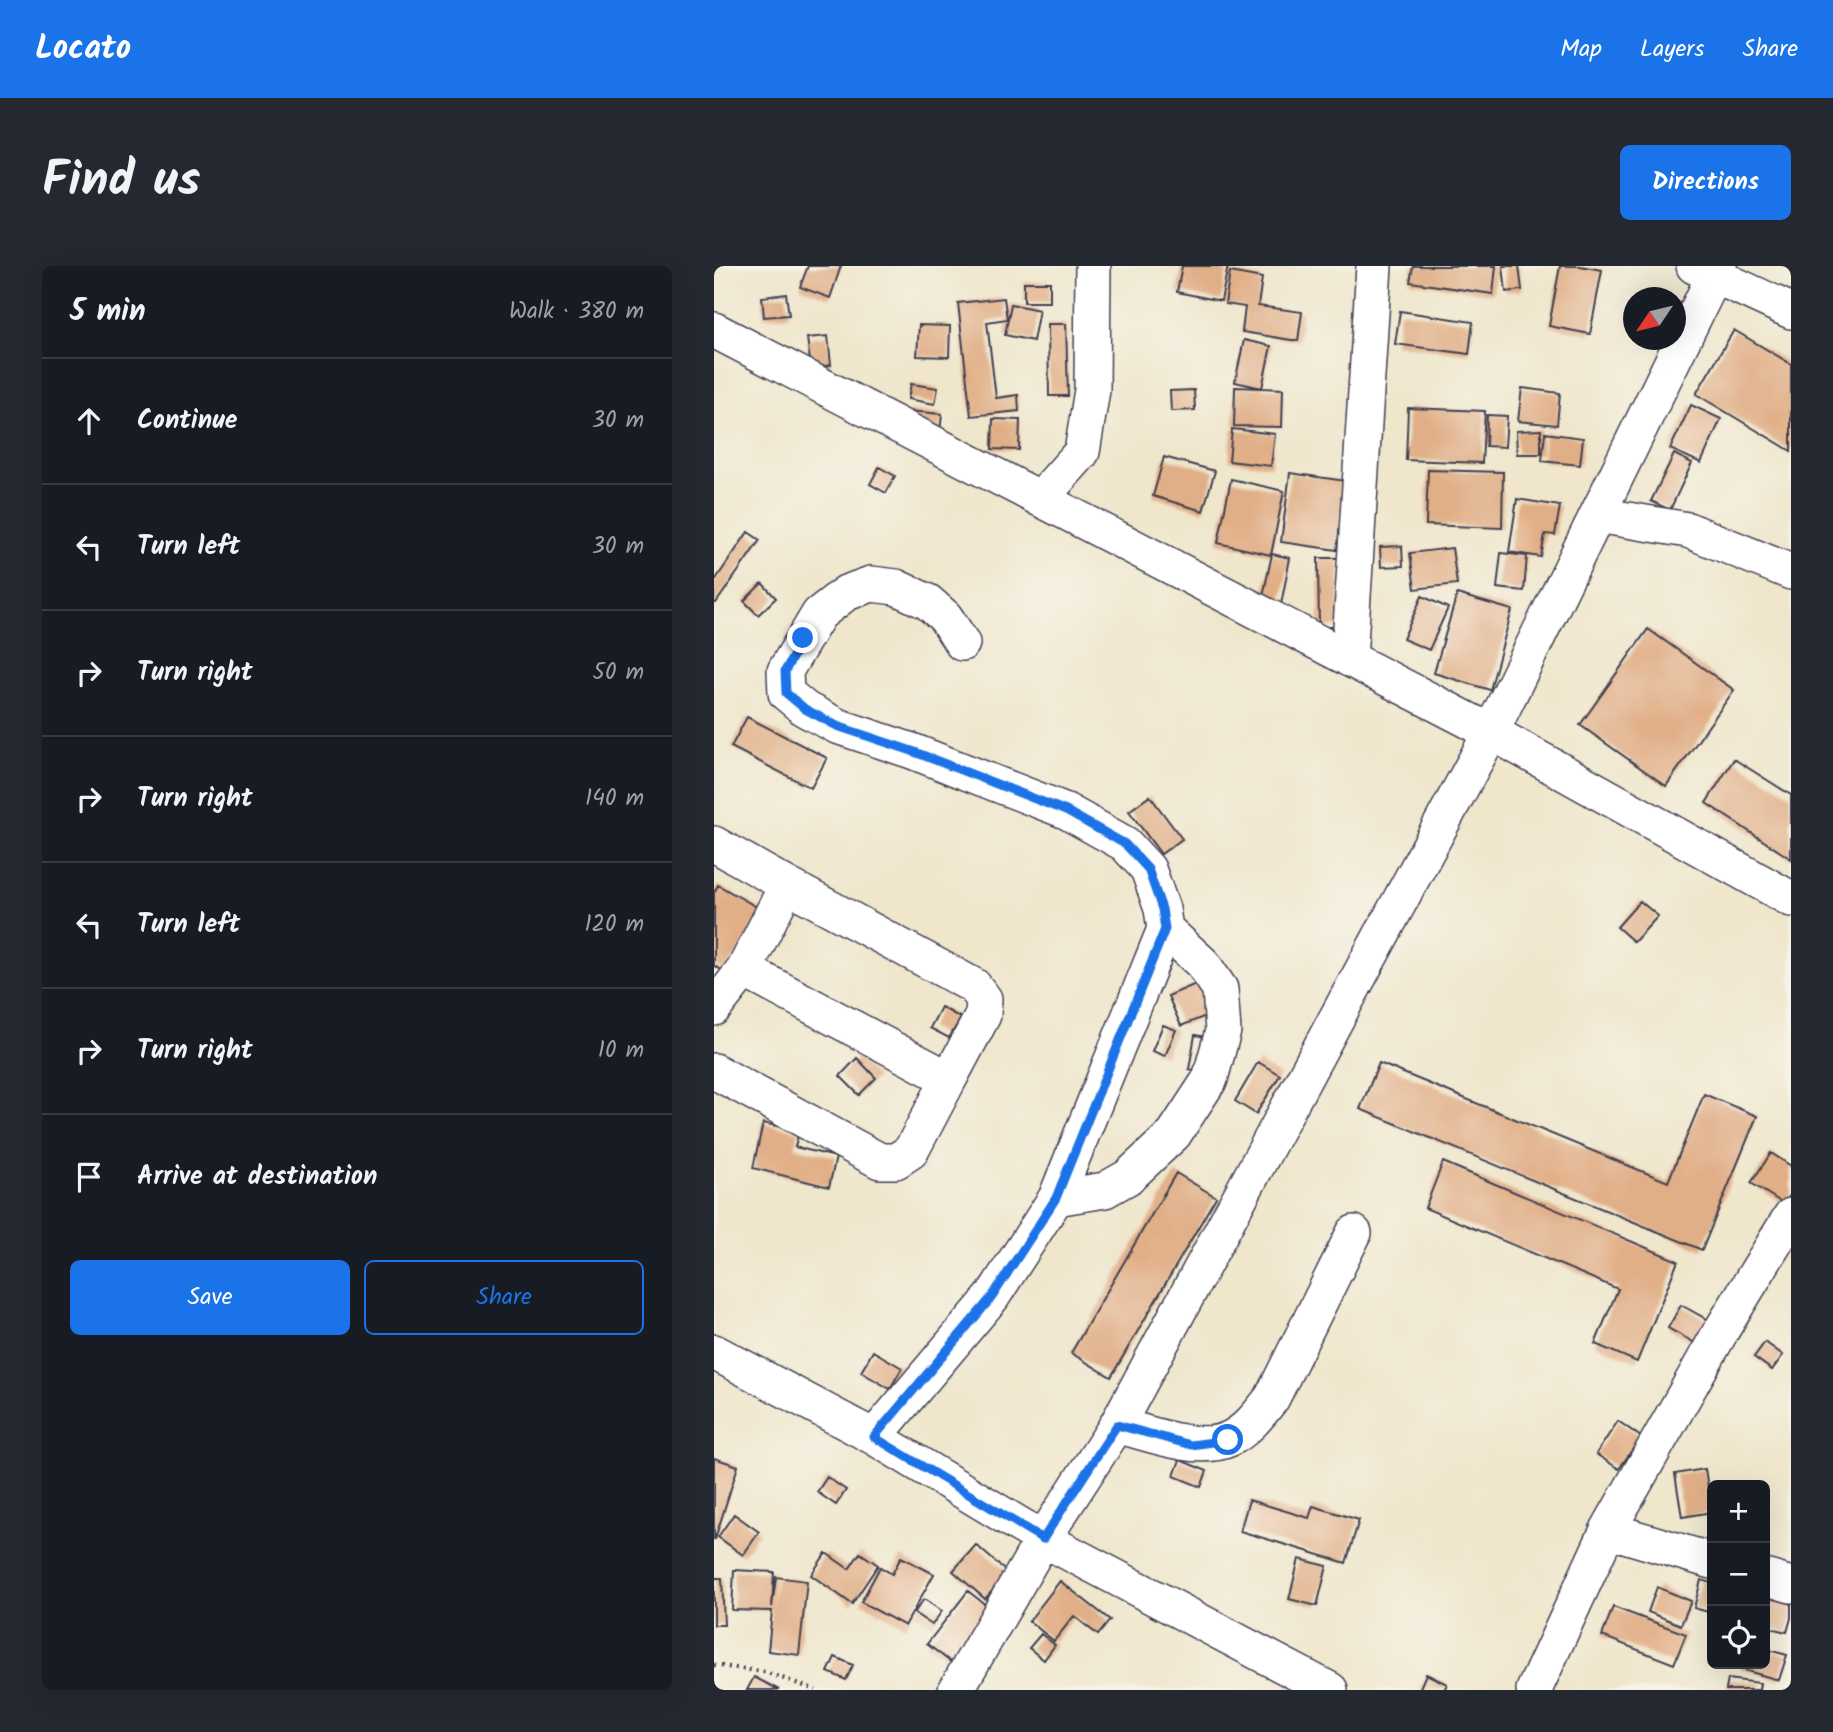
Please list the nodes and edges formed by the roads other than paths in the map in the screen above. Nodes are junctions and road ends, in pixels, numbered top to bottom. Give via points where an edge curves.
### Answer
1 (1093, 266) edge
2 (1374, 266) edge
3 (1709, 269) edge
4 (1791, 311) edge
5 (714, 330) edge
6 (1040, 499) junction
7 (1597, 515) junction
8 (1791, 572) edge
9 (962, 643) dead end
10 (1349, 659) junction
11 (1491, 732) junction
12 (714, 844) edge
13 (787, 885) junction
14 (1791, 899) edge
15 (1165, 929) junction
16 (744, 970) junction
17 (714, 1008) edge
18 (714, 1071) edge
19 (949, 1080) junction
20 (1056, 1198) junction
21 (1787, 1230) edge
22 (1354, 1233) dead end
23 (714, 1352) edge
24 (1117, 1425) junction
25 (874, 1437) junction
26 (1608, 1530) junction
27 (1043, 1539) junction
28 (1707, 1560) edge
29 (1770, 1579) edge
30 (1791, 1585) edge
31 (956, 1690) edge
32 (1330, 1690) edge
33 (1534, 1690) edge

1 - 6 street via 1092,390 1082,452
2 - 10 street
3 - 4 street
3 - 7 street
5 - 6 street
6 - 10 street
7 - 8 street via 1688,530
7 - 11 street
9 - 15 street via 945,617 928,602 896,587 871,584 846,593 819,614 785,671 786,693 837,726 1066,811 1125,844 1148,869
10 - 11 street
11 - 14 street
11 - 24 street
12 - 13 street
13 - 16 street
13 - 19 street via 974,986 984,999 983,1015
15 - 20 street
15 - 20 street via 1203,964 1220,989 1223,1031 1210,1079 1174,1134 1128,1177 1105,1189
16 - 17 street
16 - 19 street
18 - 19 street via 880,1161 896,1161 911,1151
20 - 25 street via 992,1297
21 - 26 street via 1721,1331
22 - 24 street via 1272,1398 1254,1421 1228,1440 1191,1445
23 - 25 street
24 - 27 street
25 - 27 street
26 - 28 street
26 - 33 street
27 - 31 street
27 - 32 street
29 - 30 street

